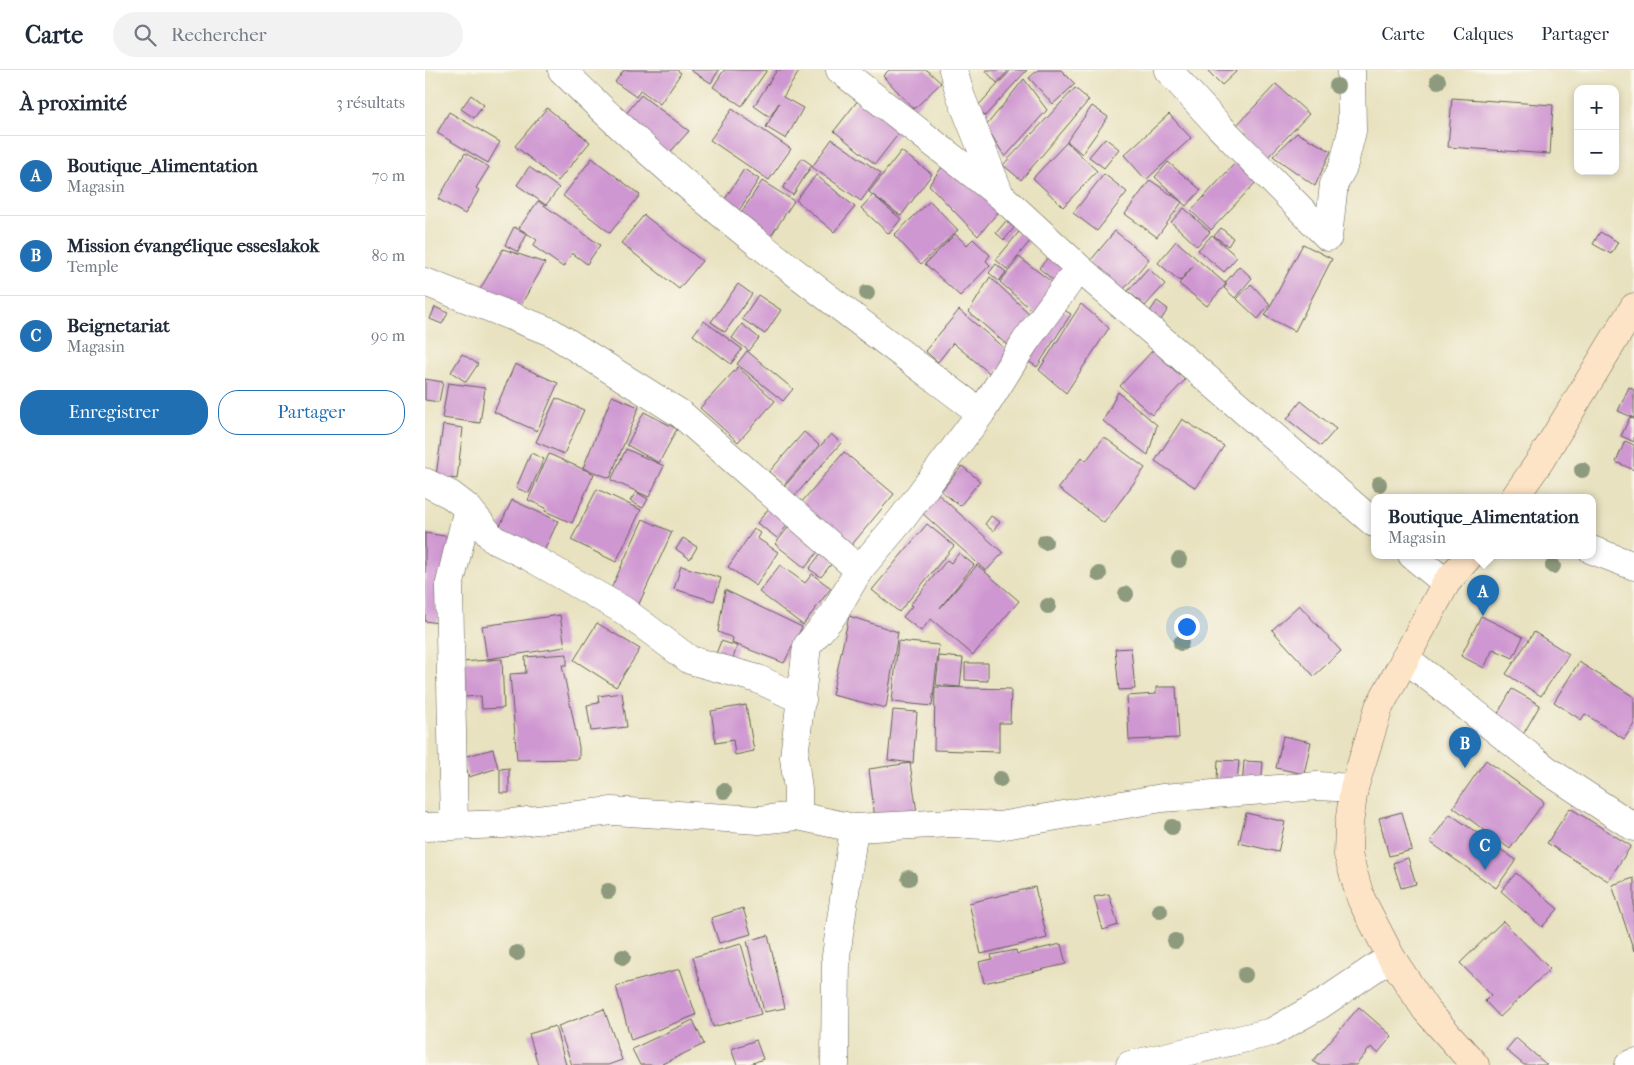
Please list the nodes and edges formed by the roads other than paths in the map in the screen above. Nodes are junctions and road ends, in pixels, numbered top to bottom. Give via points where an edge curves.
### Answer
1 (562, 70) edge
2 (840, 70) edge
3 (953, 70) edge
4 (1168, 70) edge
5 (1351, 70) edge
6 (1001, 196) junction
7 (1079, 268) junction
8 (425, 282) edge
9 (1634, 308) edge
10 (981, 413) junction
11 (425, 482) edge
12 (1517, 494) edge
13 (468, 508) junction
14 (1371, 520) edge
15 (1596, 552) edge
16 (1417, 559) edge
17 (1467, 559) edge
18 (1634, 566) edge
19 (859, 570) junction
20 (1446, 583) junction
21 (1405, 658) junction
22 (801, 700) junction
23 (1354, 788) junction
24 (798, 816) junction
25 (454, 826) junction
26 (425, 827) edge
27 (1634, 827) edge
28 (854, 828) junction
29 (1391, 957) junction
30 (1634, 1063) edge
31 (835, 1065) edge
32 (1130, 1065) edge
33 (1475, 1065) edge
34 (1629, 1065) edge

1 - 10 street via 608,117 786,266
2 - 6 street
3 - 6 street
4 - 5 street via 1328,237 1334,184 1343,167 1352,131
6 - 7 street
7 - 10 street via 1025,342
7 - 14 street
8 - 19 street via 551,332 681,414
9 - 12 street
10 - 19 street
11 - 13 street
13 - 22 street via 493,539 530,556 623,610 690,660 757,679
13 - 25 street via 449,587
15 - 18 street
16 - 20 street
17 - 20 street
19 - 22 street via 833,614 807,646
20 - 21 street
21 - 23 street via 1379,708
21 - 27 street via 1547,770
22 - 24 street via 794,757
23 - 28 street via 1318,786 1162,798 999,826 952,823
23 - 29 street via 1348,855 1361,899
24 - 25 street via 759,820 611,811 503,824
24 - 28 street
25 - 26 street
28 - 31 street via 836,956
29 - 32 street via 1272,1032
29 - 33 street via 1426,1010
30 - 34 street

